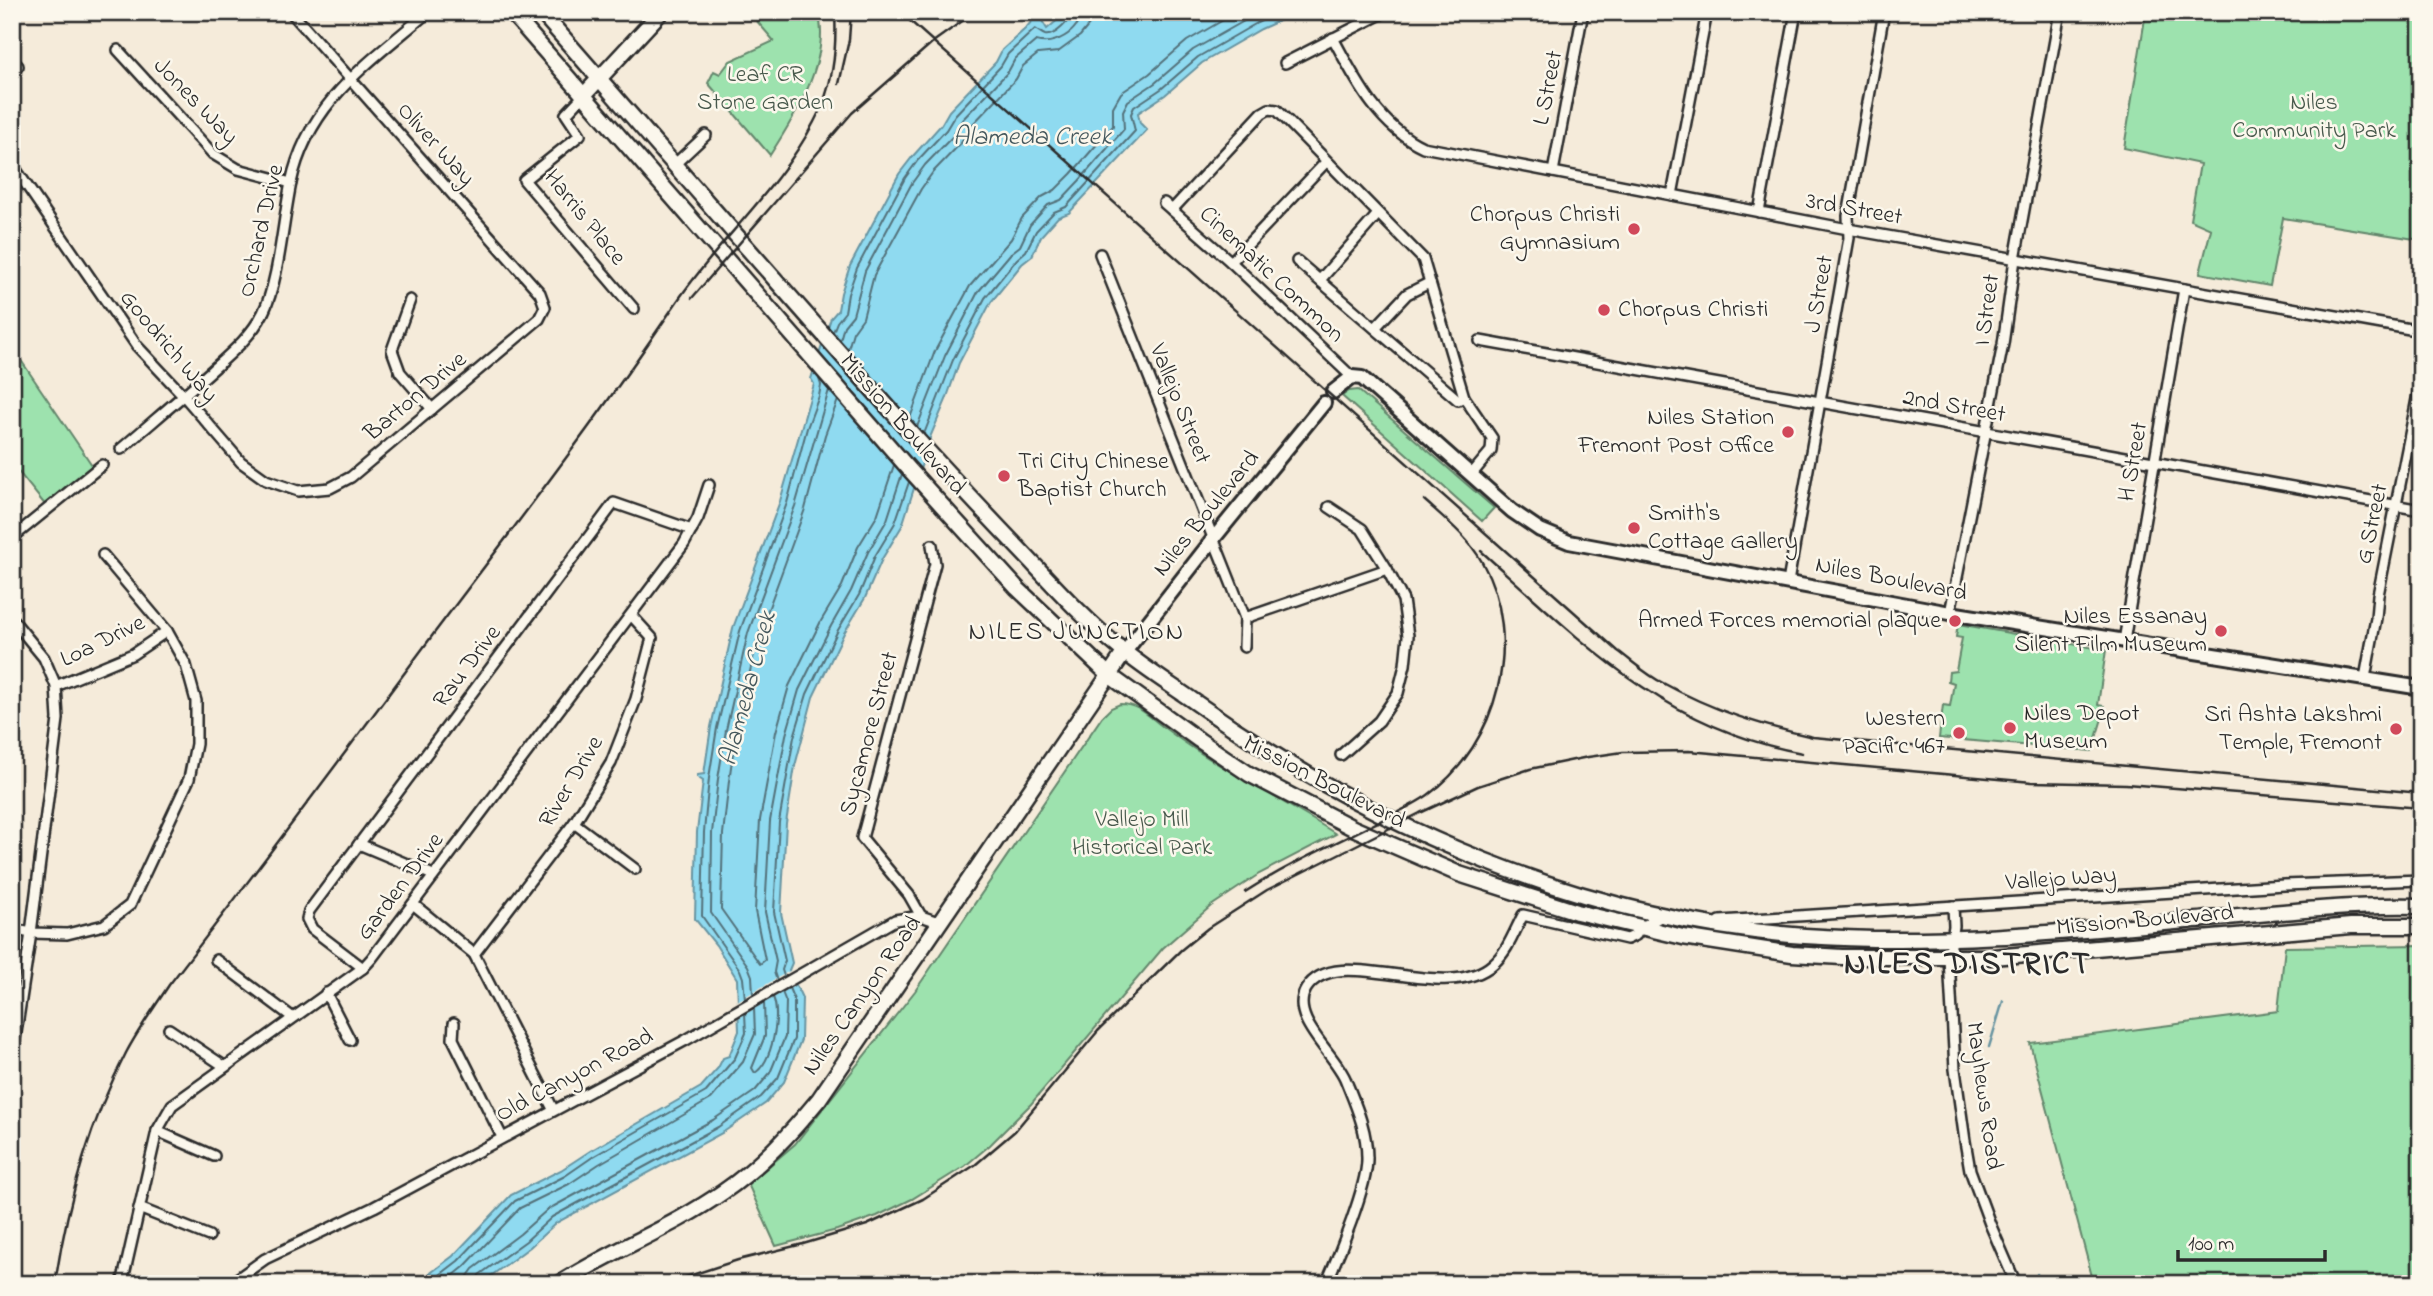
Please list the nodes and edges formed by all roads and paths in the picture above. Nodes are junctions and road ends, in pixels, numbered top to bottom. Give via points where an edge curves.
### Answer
1 (291, 12) edge
2 (428, 12) edge
3 (511, 12) edge
4 (541, 12) edge
5 (662, 12) edge
6 (1385, 12) edge
7 (1583, 12) edge
8 (1707, 12) edge
9 (1796, 12) edge
10 (1884, 12) edge
11 (2060, 12) edge
12 (1333, 38) junction
13 (118, 50) dead end
14 (1285, 63) dead end
15 (351, 79) junction
16 (600, 79) junction
17 (584, 95) junction
18 (706, 135) dead end
19 (1326, 162) junction
20 (12, 164) edge
21 (674, 164) junction
22 (1553, 172) junction
23 (291, 183) junction
24 (1672, 195) junction
25 (1164, 203) dead end
26 (1172, 210) junction
27 (1759, 212) junction
28 (1378, 214) junction
29 (1848, 229) junction
30 (1100, 254) dead end
31 (2015, 259) junction
32 (1297, 261) dead end
33 (1231, 262) junction
34 (1320, 280) junction
35 (1429, 283) junction
36 (2184, 289) junction
37 (410, 300) dead end
38 (545, 307) joint
39 (634, 309) dead end
40 (1375, 328) junction
41 (2421, 331) edge
42 (1480, 341) dead end
43 (1352, 377) junction
44 (2421, 379) edge
45 (184, 396) junction
46 (1464, 397) junction
47 (1819, 402) junction
48 (432, 409) junction
49 (1986, 432) junction
50 (121, 449) dead end
51 (2153, 462) junction
52 (102, 465) dead end
53 (1471, 475) junction
54 (709, 485) dead end
55 (298, 491) joint
56 (2397, 506) junction
57 (1329, 507) dead end
58 (2421, 510) edge
59 (692, 530) junction
60 (12, 538) edge
61 (1214, 538) junction
62 (932, 545) dead end
63 (103, 555) dead end
64 (1387, 569) junction
65 (1787, 582) junction
66 (1950, 612) junction
67 (631, 614) junction
68 (1245, 618) junction
69 (12, 619) edge
70 (167, 631) junction
71 (2124, 641) junction
72 (1244, 647) dead end
73 (1124, 653) junction
74 (1109, 675) junction
75 (2365, 678) junction
76 (56, 686) junction
77 (2421, 688) edge
78 (1341, 755) dead end
79 (574, 823) junction
80 (359, 845) junction
81 (635, 869) dead end
82 (433, 875) junction
83 (2421, 880) edge
84 (413, 904) junction
85 (1953, 906) junction
86 (2421, 906) edge
87 (1665, 915) junction
88 (921, 916) junction
89 (2181, 921) junction
90 (1705, 922) junction
91 (941, 923) junction
92 (2421, 926) edge
93 (1640, 928) junction
94 (12, 929) edge
95 (1756, 930) junction
96 (31, 933) junction
97 (1952, 939) junction
98 (2182, 941) junction
99 (1754, 949) junction
100 (474, 954) junction
101 (1950, 958) junction
102 (216, 960) dead end
103 (363, 968) junction
104 (326, 993) junction
105 (292, 1017) junction
106 (454, 1023) dead end
107 (169, 1028) dead end
108 (350, 1040) dead end
109 (12, 1059) edge
110 (224, 1066) junction
111 (553, 1110) junction
112 (157, 1131) junction
113 (502, 1137) junction
114 (214, 1156) dead end
115 (139, 1208) junction
116 (209, 1236) dead end
117 (122, 1284) edge
118 (230, 1284) edge
119 (559, 1284) edge
120 (1326, 1284) edge
121 (2016, 1284) edge

1 - 15 street, Oliver Way
2 - 15 street, Orchard Drive
3 - 17 main road, Mission Boulevard
4 - 16 main road, Mission Boulevard
5 - 16 main road
6 - 12 street
7 - 22 street, L Street
8 - 24 street
9 - 27 street
10 - 29 street, J Street
11 - 31 street, I Street
12 - 14 street
12 - 22 street, 3rd Street via 1369,101 1413,142
13 - 23 street, Jones Way via 213,154 238,169
15 - 23 street, Orchard Drive via 311,126
15 - 38 street, Oliver Way via 540,293
16 - 17 main road
16 - 21 main road, Mission Boulevard
17 - 39 street, Harris Place via 566,114 580,135 524,180
17 - 74 main road, Mission Boulevard via 934,498 1017,588
18 - 21 street
19 - 26 street via 1277,110 1269,109
19 - 28 street
19 - 33 street
20 - 45 street, Goodrich Way via 137,346
21 - 73 main road, Mission Boulevard via 943,469
22 - 24 street, 3rd Street
23 - 45 street, Orchard Drive via 263,312 243,342
24 - 27 street, 3rd Street
25 - 26 street, Cinematic Common
26 - 33 street, Cinematic Common
27 - 29 street, 3rd Street
28 - 34 street
28 - 35 street via 1423,259
29 - 31 street, 3rd Street
29 - 47 street, J Street
30 - 61 street, Vallejo Street
31 - 36 street, 3rd Street
31 - 49 street, I Street
32 - 34 street
33 - 43 street, Cinematic Common
34 - 40 street
35 - 40 street via 1407,294
35 - 46 street
36 - 41 street, 3rd Street
36 - 51 street, H Street
37 - 48 street via 392,350 400,372
38 - 48 street, Barton Drive via 538,319
40 - 46 street via 1458,400
42 - 47 street, 2nd Street
43 - 53 main road, Niles Boulevard via 1363,378
43 - 61 main road, Niles Boulevard via 1329,397
44 - 56 street, G Street
45 - 50 street, Orchard Drive
45 - 55 street, Goodrich Way via 241,462 266,480
46 - 53 street via 1492,439 1490,451
47 - 49 street, 2nd Street
47 - 65 street, J Street
48 - 55 street, Barton Drive via 351,477 330,488
49 - 51 street, 2nd Street
49 - 66 street, I Street
51 - 56 street, 2nd Street
51 - 71 street, H Street
52 - 60 street
53 - 65 main road, Niles Boulevard via 1524,520 1569,542
54 - 59 street, Garden Drive
56 - 58 street, 2nd Street
56 - 75 street, G Street
57 - 64 street via 1362,529
59 - 67 street, Garden Drive
59 - 80 street, Rau Drive via 614,503
61 - 68 street, Vallejo Street
61 - 73 main road, Niles Boulevard
62 - 88 street, Sycamore Street via 935,564 862,838
63 - 70 street
64 - 68 street
64 - 78 street via 1403,600 1408,636 1403,675 1398,693 1379,721
65 - 66 main road, Niles Boulevard
66 - 71 main road, Niles Boulevard
67 - 79 street, River Drive via 652,638 636,699 611,763
67 - 82 street, Garden Drive
68 - 72 street, Vallejo Street
69 - 76 street via 44,658
70 - 76 street, Loa Drive via 133,654
70 - 96 street via 186,665 196,701 197,744 190,779 130,905 104,925 67,934
71 - 75 main road, Niles Boulevard
73 - 74 main road, Niles Canyon Road
73 - 87 main road, Mission Boulevard via 1260,747 1419,832 1534,880
74 - 91 main road, Niles Canyon Road
74 - 93 main road, Mission Boulevard via 1249,774 1353,828 1501,889
75 - 77 main road, Niles Boulevard
76 - 96 street via 58,719
79 - 81 street
79 - 100 street, River Drive
80 - 82 street
80 - 103 street, Rau Drive via 304,924
82 - 84 street, Garden Drive
83 - 85 street, Vallejo Way
84 - 100 street
84 - 103 street, Garden Drive
85 - 90 street, Vallejo Way
85 - 97 street, Mayhews Road
86 - 89 main road, Mission Boulevard via 2297,910
87 - 90 main road, Mission Boulevard
87 - 93 street
88 - 91 street
88 - 111 street, Old Canyon Road via 895,920
89 - 97 main road, Mission Boulevard
89 - 98 main road
90 - 95 main road, Mission Boulevard
91 - 119 main road, Niles Canyon Road via 819,1099 768,1157 722,1193
92 - 98 main road, Mission Boulevard via 2351,926
93 - 99 main road, Mission Boulevard
93 - 120 street via 1632,938 1622,938 1523,915 1504,953 1474,976 1430,980 1343,970 1307,987 1304,1018 1345,1076 1362,1120 1368,1161
94 - 96 street
95 - 97 main road, Mission Boulevard via 1824,937
95 - 99 main road
96 - 109 street
97 - 101 street, Mayhews Road
98 - 101 main road, Mission Boulevard
99 - 101 main road, Mission Boulevard via 1842,957
100 - 111 street
101 - 121 street, Mayhews Road via 1955,1069 1970,1170
102 - 105 street
103 - 104 street, Garden Drive
104 - 105 street, Garden Drive
104 - 108 street
105 - 110 street, Garden Drive
106 - 113 street via 453,1039
107 - 110 street
110 - 112 street, Garden Drive via 172,1105
111 - 113 street, Old Canyon Road
112 - 114 street
112 - 115 street, Garden Drive
113 - 118 street, Old Canyon Road via 374,1207 265,1259
115 - 116 street
115 - 117 street, Garden Drive

